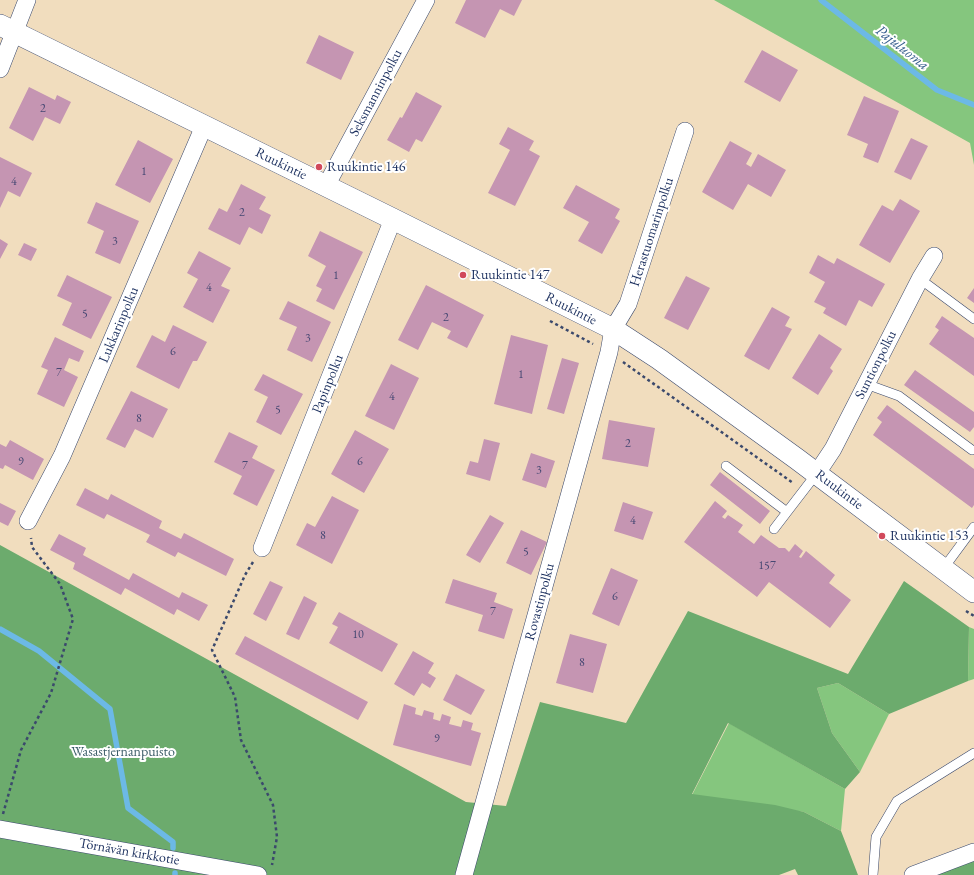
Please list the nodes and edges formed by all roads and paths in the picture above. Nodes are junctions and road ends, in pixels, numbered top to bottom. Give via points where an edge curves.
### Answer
1 (27, 0) edge
2 (426, 0) edge
3 (7, 29) edge
4 (0, 69) edge
5 (204, 126) junction
6 (685, 131) dead end
7 (326, 186) junction
8 (393, 219) junction
9 (934, 256) dead end
10 (920, 279) junction
11 (546, 319) dead end
12 (974, 319) edge
13 (612, 329) junction
14 (609, 352) junction
15 (866, 384) junction
16 (972, 450) dead end
17 (726, 466) dead end
18 (817, 473) junction
19 (803, 490) junction
20 (788, 512) junction
21 (28, 521) joint
22 (974, 527) edge
23 (774, 529) dead end
24 (262, 548) joint
25 (943, 569) junction
26 (968, 600) edge
27 (974, 616) edge
28 (974, 753) edge
29 (1, 824) edge
30 (974, 852) edge
31 (265, 871) edge
32 (464, 875) edge
33 (873, 875) edge
34 (913, 875) edge

1 - 3 street
2 - 7 street, Seksmanninpolku
3 - 4 street
3 - 5 street, Ruukintie
5 - 7 street, Ruukintie
5 - 21 street, Lukkarinpolku via 62,456
6 - 13 street, Herastuomarinpolku via 628,304
7 - 8 street, Ruukintie
8 - 13 street, Ruukintie
8 - 24 street, Papinpolku
9 - 10 street, Suntionpolku
10 - 12 lane
10 - 15 street, Suntionpolku
11 - 14 path
13 - 14 street, Rovastinpolku
13 - 18 street, Ruukintie
14 - 19 path
14 - 32 street, Rovastinpolku
15 - 16 lane via 899,396
15 - 18 street, Suntionpolku via 833,449
17 - 20 lane
18 - 19 lane
18 - 25 street, Ruukintie
19 - 20 lane
20 - 23 lane
21 - 29 path via 32,547 60,584 73,619 51,693 21,750
22 - 25 lane
24 - 31 path via 245,575 212,650 235,698 241,740 273,805 277,837
25 - 26 street, Ruukintie
26 - 27 path
28 - 33 lane via 897,801 876,837
29 - 31 street, Törnävän kirkkotie
30 - 34 street

